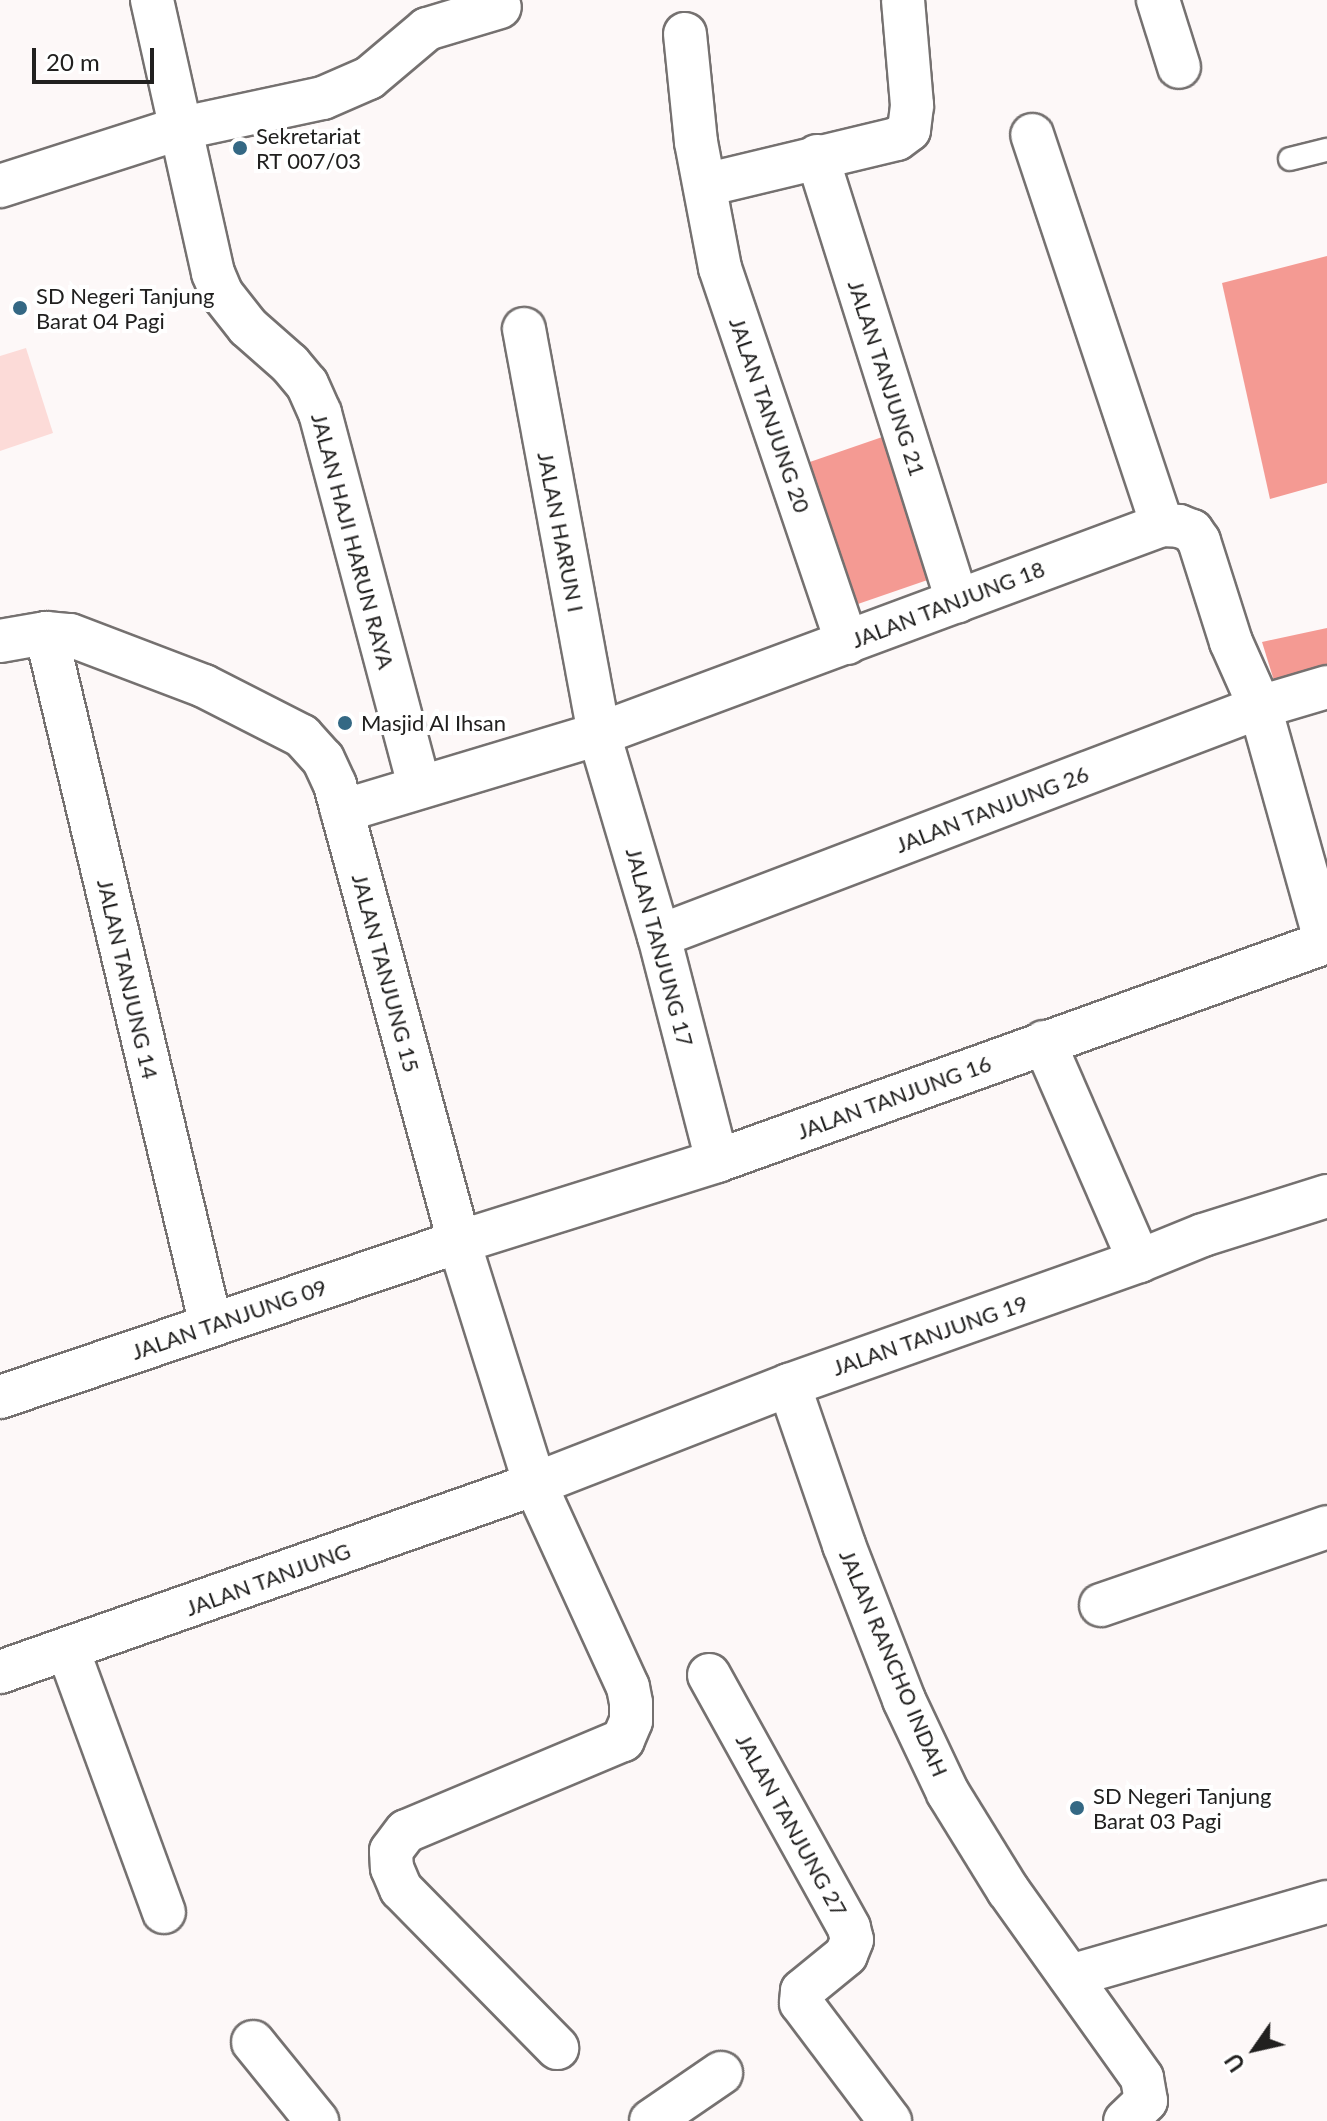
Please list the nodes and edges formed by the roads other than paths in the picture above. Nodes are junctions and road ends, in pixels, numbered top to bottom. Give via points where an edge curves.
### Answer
1 (152, 0) edge
2 (903, 0) edge
3 (1158, 0) edge
4 (500, 7) dead end
5 (685, 34) dead end
6 (1179, 67) dead end
7 (178, 129) junction
8 (1032, 135) dead end
9 (1327, 150) edge
10 (817, 156) junction
11 (1290, 159) dead end
12 (705, 185) junction
13 (0, 186) edge
14 (524, 329) dead end
15 (1162, 525) junction
16 (957, 601) junction
17 (46, 633) junction
18 (0, 641) edge
19 (847, 643) junction
20 (1327, 687) edge
21 (1255, 698) junction
22 (599, 734) junction
23 (419, 786) junction
24 (342, 811) junction
25 (659, 936) junction
26 (1326, 942) edge
27 (1044, 1042) junction
28 (717, 1161) junction
29 (1327, 1196) edge
30 (459, 1242) junction
31 (1139, 1261) junction
32 (211, 1325) junction
33 (789, 1385) junction
34 (0, 1397) edge
35 (535, 1484) junction
36 (1327, 1527) edge
37 (1101, 1605) dead end
38 (68, 1650) junction
39 (0, 1672) edge
40 (709, 1675) dead end
41 (1327, 1902) edge
42 (164, 1912) dead end
43 (1070, 1976) junction
44 (253, 2042) dead end
45 (557, 2048) dead end
46 (721, 2073) dead end
47 (1147, 2114) edge
48 (317, 2121) edge
49 (651, 2121) edge
50 (890, 2121) edge

1 - 7 street, JALAN HAJI HARUN RAYA
2 - 10 street via 911,118 897,139
3 - 6 street
4 - 7 street via 427,29 369,78 323,98
5 - 12 street, JALAN TANJUNG 20
7 - 13 street
7 - 23 street, JALAN HAJI HARUN RAYA via 222,294 307,384 320,413
8 - 15 street
9 - 11 lane
10 - 12 street
10 - 16 street, JALAN TANJUNG 21
12 - 19 street, JALAN TANJUNG 20 via 720,268
14 - 22 street, JALAN HARUN I
15 - 16 street, JALAN TANJUNG 18
15 - 21 street via 1192,531 1199,541
16 - 19 street, JALAN TANJUNG 18
17 - 18 street
17 - 24 street, JALAN TANJUNG 15 via 70,635 120,653 288,727 323,759
17 - 32 street, JALAN TANJUNG 14
19 - 22 street, JALAN TANJUNG 18
20 - 21 street, JALAN TANJUNG 26
21 - 25 street, JALAN TANJUNG 26
21 - 26 street
22 - 23 street, JALAN TANJUNG 18
22 - 25 street, JALAN TANJUNG 17
23 - 24 street, JALAN TANJUNG 18
24 - 30 street, JALAN TANJUNG 15
25 - 28 street, JALAN TANJUNG 17
26 - 27 street, JALAN TANJUNG 16
27 - 28 street, JALAN TANJUNG 16
27 - 31 street
28 - 30 street, JALAN TANJUNG 16
29 - 31 street, JALAN TANJUNG 19
30 - 32 street, JALAN TANJUNG 09
30 - 35 street, JALAN TANJUNG 15
31 - 33 street, JALAN TANJUNG 19
32 - 34 street, JALAN TANJUNG 09
33 - 35 street, JALAN TANJUNG 19
33 - 43 street, JALAN RANCHO INDAH via 904,1700 942,1779 1008,1890
35 - 38 street, JALAN TANJUNG
35 - 45 street, JALAN TANJUNG 15 via 628,1687 631,1721 623,1740 406,1831 391,1851 401,1889
36 - 37 street
38 - 39 street, JALAN TANJUNG
38 - 42 street
40 - 50 street, JALAN TANJUNG 27 via 849,1928 852,1940 846,1955 802,1991 801,2003
41 - 43 street
43 - 47 street, JALAN RANCHO INDAH via 1142,2078
44 - 48 street
46 - 49 street

